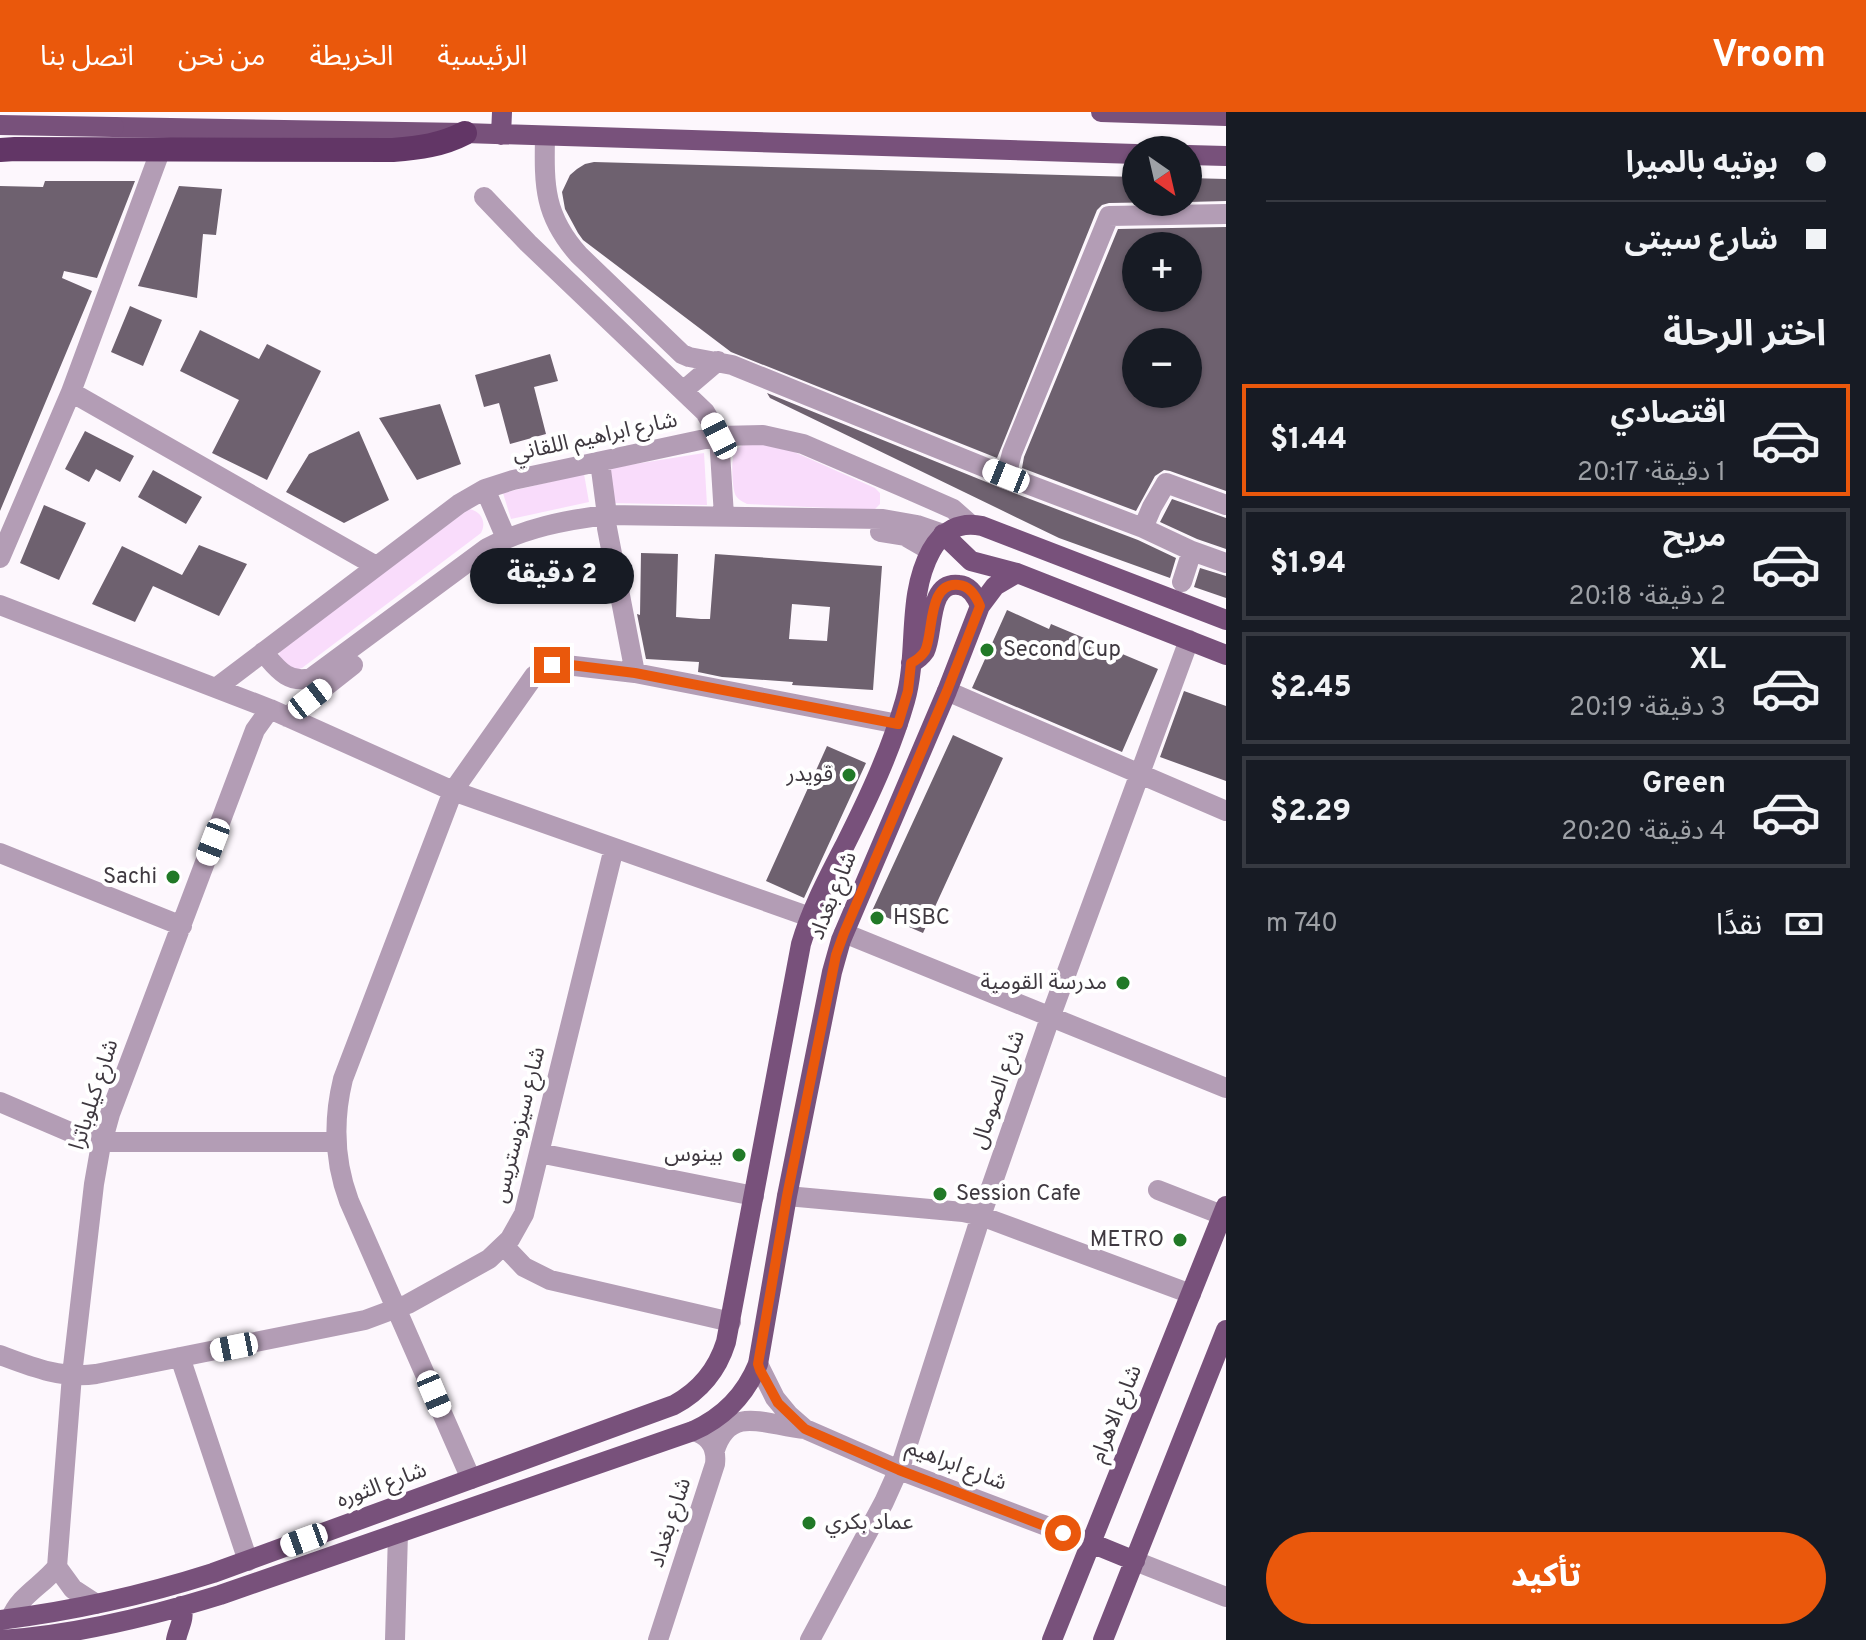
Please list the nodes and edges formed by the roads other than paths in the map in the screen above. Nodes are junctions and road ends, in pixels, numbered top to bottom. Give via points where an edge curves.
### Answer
1 (59, 112) edge
2 (502, 112) edge
3 (1101, 112) edge
4 (1176, 113) edge
5 (1226, 116) edge
6 (0, 125) edge
7 (465, 133) junction
8 (501, 135) junction
9 (545, 137) junction
10 (64, 149) junction
11 (161, 149) junction
12 (0, 150) edge
13 (1122, 154) edge
14 (1202, 155) edge
15 (1226, 156) edge
16 (484, 197) dead end
17 (1226, 214) edge
18 (718, 361) junction
19 (684, 390) junction
20 (71, 392) junction
21 (719, 436) junction
22 (600, 462) junction
23 (1006, 476) junction
24 (903, 487) junction
25 (485, 489) junction
26 (1226, 505) edge
27 (724, 516) junction
28 (891, 520) junction
29 (607, 522) junction
30 (979, 526) junction
31 (1143, 528) junction
32 (506, 538) junction
33 (937, 543) junction
34 (1192, 551) junction
35 (0, 558) edge
36 (971, 561) junction
37 (1226, 563) edge
38 (376, 566) junction
39 (1017, 573) junction
40 (1182, 582) dead end
41 (0, 605) edge
42 (980, 606) junction
43 (1226, 620) edge
44 (1189, 640) junction
45 (263, 652) junction
46 (1226, 655) edge
47 (911, 663) junction
48 (635, 673) junction
49 (216, 688) junction
50 (947, 691) junction
51 (278, 713) junction
52 (898, 724) junction
53 (1139, 774) junction
54 (453, 791) junction
55 (1226, 811) edge
56 (614, 848) junction
57 (0, 853) edge
58 (810, 917) junction
59 (182, 926) junction
60 (844, 933) junction
61 (1050, 1018) junction
62 (1226, 1088) edge
63 (0, 1102) edge
64 (102, 1141) junction
65 (336, 1142) junction
66 (539, 1153) junction
67 (1158, 1190) dead end
68 (754, 1196) junction
69 (787, 1196) junction
70 (1224, 1210) edge
71 (981, 1216) junction
72 (504, 1246) junction
73 (1191, 1294) junction
74 (397, 1309) junction
75 (731, 1322) junction
76 (1226, 1330) edge
77 (0, 1355) edge
78 (180, 1357) junction
79 (758, 1364) junction
80 (72, 1375) junction
81 (805, 1429) junction
82 (693, 1431) junction
83 (715, 1450) junction
84 (899, 1470) junction
85 (471, 1479) junction
86 (398, 1533) junction
87 (1091, 1543) junction
88 (248, 1561) junction
89 (1135, 1561) junction
90 (57, 1567) junction
91 (1226, 1597) edge
92 (96, 1604) junction
93 (181, 1606) junction
94 (5, 1617) edge
95 (43, 1636) junction
96 (1, 1640) edge
97 (67, 1640) edge
98 (176, 1640) edge
99 (395, 1640) edge
100 (658, 1640) edge
101 (810, 1640) edge
102 (1052, 1640) edge
103 (1103, 1640) edge

1 - 10 highway
2 - 8 main road
3 - 4 main road
4 - 5 main road
6 - 7 main road, bridge
7 - 8 main road
7 - 11 highway via 435,145 393,150
8 - 9 main road
9 - 13 main road
9 - 18 street via 547,198 569,243 682,354
10 - 11 highway
10 - 12 highway
11 - 20 street
14 - 15 main road
16 - 19 street
17 - 23 street via 1109,216
18 - 19 street
18 - 23 street
19 - 21 street
20 - 35 street
20 - 38 street
21 - 22 street, شارع ابراهيم اللقاني
21 - 24 street, شارع ابراهيم اللقاني via 795,441
21 - 27 street
22 - 25 street, شارع ابراهيم اللقاني
22 - 29 street
23 - 31 street
24 - 28 street
24 - 30 street, شارع ابراهيم اللقاني
25 - 32 street
25 - 38 street, شارع ابراهيم اللقاني
26 - 31 street via 1166,483
27 - 28 street
27 - 29 street
28 - 33 street via 917,525
29 - 32 street via 548,524
29 - 33 street via 888,532 924,549
29 - 48 street
29 - 51 street via 541,538 491,559
30 - 33 main road via 959,526
30 - 36 main road
30 - 43 main road, شارع ابراهيم اللقاني
31 - 34 street
32 - 45 street via 311,678 288,678
33 - 36 main road
33 - 47 main road, شارع بغداد via 916,597
34 - 37 street
34 - 40 street
36 - 39 main road
38 - 45 street, شارع ابراهيم اللقاني
39 - 42 main road, شارع بغداد via 995,586
39 - 44 main road
41 - 49 street
42 - 47 main road via 965,586 953,584 942,590 926,647
42 - 50 main road, شارع بغداد
44 - 46 main road
44 - 53 street, شارع الصومال
45 - 49 street, شارع ابراهيم اللقاني
47 - 52 main road, شارع بغداد
48 - 52 street
48 - 54 street via 563,664 542,669
49 - 51 street
50 - 53 street
50 - 60 main road, شارع بغداد
51 - 54 street
51 - 59 street, شارع كيلوباترا via 255,730
52 - 58 main road, شارع بغداد
53 - 55 street
53 - 61 street, شارع الصومال
54 - 56 street
54 - 65 street via 343,1079
56 - 58 street
56 - 66 street, شارع سيزوستريس
57 - 59 street
58 - 68 main road, شارع بغداد
59 - 64 street, شارع كيلوباترا
60 - 61 street
60 - 69 main road, شارع بغداد
61 - 62 street
61 - 71 street, شارع الصومال
63 - 64 street
64 - 65 street
64 - 80 street, شارع كيلوباترا
65 - 74 street via 346,1193
66 - 68 street
66 - 72 street, شارع سيزوستريس via 524,1214
67 - 70 street
68 - 75 main road, شارع بغداد
69 - 71 street
69 - 79 main road, شارع بغداد
70 - 73 main road, شارع الاهرام
71 - 73 street
71 - 84 street, شارع الصومال
72 - 74 street, شارع سيزوستريس via 481,1265
72 - 75 street via 524,1267 550,1280
73 - 87 main road, شارع الاهرام
74 - 78 street, شارع سيزوستريس via 354,1323
74 - 85 street
75 - 85 main road, شارع الثوره via 713,1371 683,1400
76 - 89 main road
77 - 80 street, شارع سيزوستريس
78 - 80 street, شارع سيزوستريس
78 - 88 street
79 - 81 street, شارع ابراهيم via 775,1398
79 - 82 main road via 733,1405
80 - 90 street, شارع كيلوباترا
81 - 83 street, شارع ابراهيم via 745,1420 726,1431
81 - 84 street, شارع ابراهيم
82 - 83 street via 705,1436
82 - 86 main road
83 - 100 street, شارع بغداد via 715,1464
84 - 87 street, شارع ابراهيم
84 - 101 street, شارع الصومال
85 - 88 main road, شارع الثوره
86 - 93 main road
86 - 99 street
87 - 89 main road
87 - 102 main road, شارع الاهرام
88 - 92 main road, شارع الثوره
89 - 91 street
89 - 103 main road
90 - 92 street via 73,1589
90 - 94 street
92 - 94 main road, شارع الثوره
93 - 95 main road
93 - 98 main road
95 - 96 main road
95 - 97 main road

